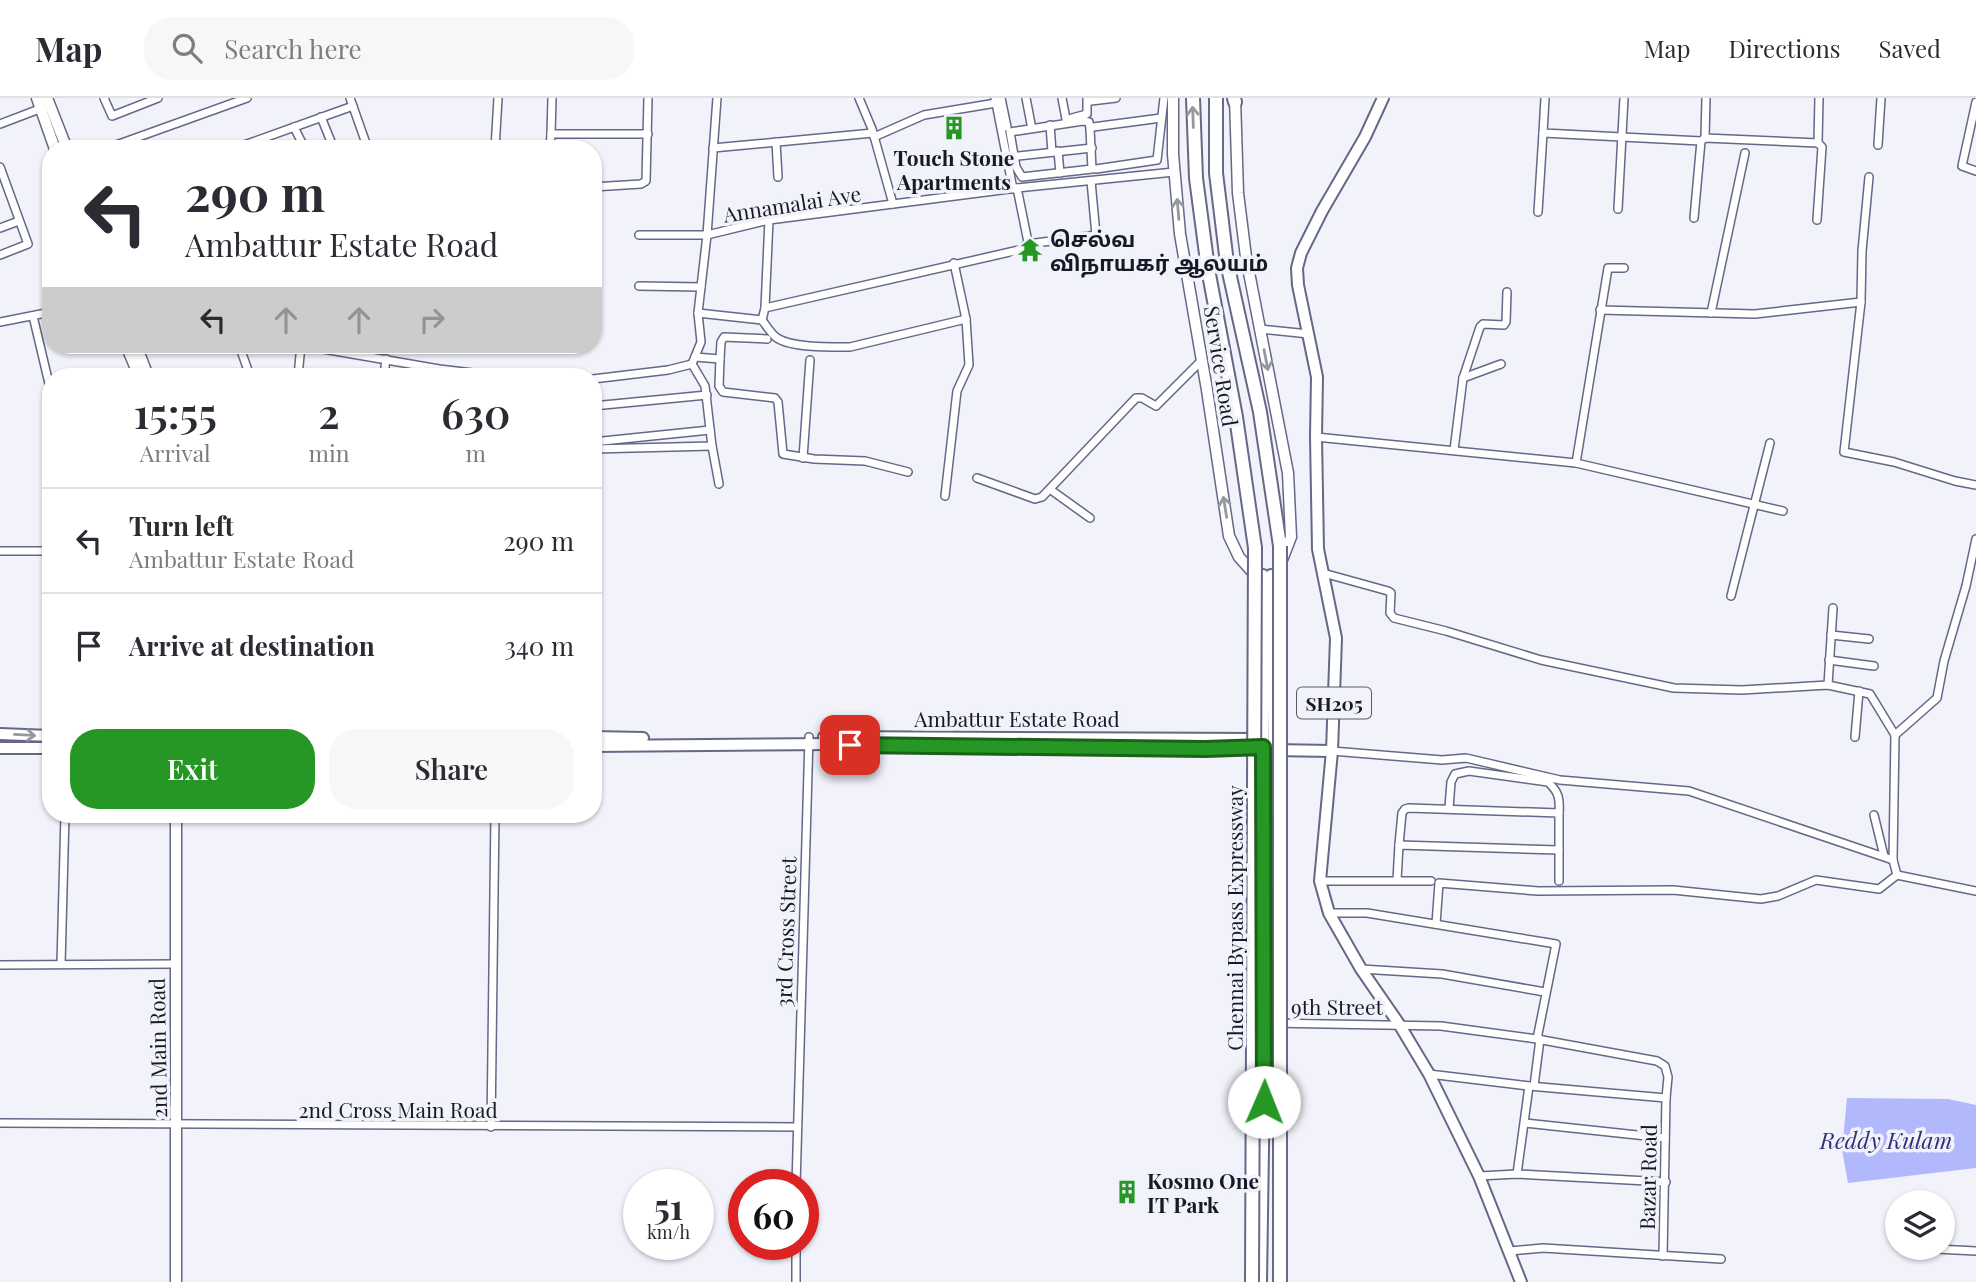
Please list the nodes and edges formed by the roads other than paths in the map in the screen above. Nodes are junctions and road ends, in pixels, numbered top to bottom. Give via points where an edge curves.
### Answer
1 (104, 98) edge
2 (158, 98) edge
3 (247, 98) edge
4 (498, 98) edge
5 (552, 98) edge
6 (648, 98) edge
7 (717, 98) edge
8 (859, 98) edge
9 (1026, 98) edge
10 (1062, 98) edge
11 (1116, 98) edge
12 (1164, 98) edge
13 (1173, 98) edge
14 (1193, 98) edge
15 (1216, 98) edge
16 (1384, 98) edge
17 (1545, 98) edge
18 (1624, 98) edge
19 (1706, 98) edge
20 (1819, 98) edge
21 (1881, 98) edge
22 (1089, 99) edge
23 (1235, 99) edge
24 (998, 100) edge
25 (228, 101) edge
26 (44, 102) edge
27 (351, 102) edge
28 (1976, 102) edge
29 (321, 117) junction
30 (1161, 118) junction
31 (1066, 119) junction
32 (0, 124) edge
33 (1031, 124) junction
34 (1050, 125) junction
35 (295, 127) junction
36 (1093, 127) junction
37 (1005, 128) junction
38 (1543, 133) junction
39 (551, 134) junction
40 (648, 134) junction
41 (874, 135) junction
42 (1622, 136) junction
43 (53, 140) edge
44 (62, 140) edge
45 (136, 140) edge
46 (258, 140) edge
47 (301, 140) edge
48 (330, 140) edge
49 (365, 140) edge
50 (496, 140) edge
51 (551, 140) edge
52 (1703, 140) junction
53 (776, 142) junction
54 (1818, 143) junction
55 (1878, 145) dead end
56 (713, 148) junction
57 (1092, 148) junction
58 (1055, 152) junction
59 (1745, 153) dead end
60 (1011, 157) junction
61 (1157, 160) junction
62 (0, 167) edge
63 (1096, 169) junction
64 (1976, 171) edge
65 (1174, 172) junction
66 (1060, 173) junction
67 (1157, 173) junction
68 (778, 177) dead end
69 (1869, 177) dead end
70 (1094, 180) junction
71 (602, 186) edge
72 (1015, 188) junction
73 (10, 194) junction
74 (0, 198) edge
75 (893, 204) junction
76 (1618, 209) dead end
77 (1538, 212) dead end
78 (1693, 218) dead end
79 (769, 220) junction
80 (1817, 220) dead end
81 (19, 221) junction
82 (0, 228) edge
83 (639, 234) dead end
84 (707, 235) junction
85 (1028, 244) junction
86 (0, 255) edge
87 (954, 263) junction
88 (1624, 268) dead end
89 (639, 286) dead end
90 (701, 287) junction
91 (1507, 292) dead end
92 (1861, 302) junction
93 (765, 308) junction
94 (1600, 310) junction
95 (698, 313) junction
96 (1711, 313) junction
97 (42, 314) edge
98 (33, 316) junction
99 (966, 319) junction
100 (762, 320) junction
101 (0, 322) edge
102 (1260, 330) junction
103 (1309, 334) junction
104 (767, 339) dead end
105 (42, 354) edge
106 (356, 354) edge
107 (386, 359) junction
108 (720, 359) junction
109 (810, 360) dead end
110 (1202, 360) junction
111 (693, 361) junction
112 (1501, 364) dead end
113 (385, 368) edge
114 (429, 368) edge
115 (602, 378) edge
116 (1462, 378) junction
117 (707, 396) junction
118 (602, 405) edge
119 (710, 430) junction
120 (1315, 438) junction
121 (602, 441) edge
122 (1770, 443) dead end
123 (712, 446) junction
124 (602, 449) edge
125 (1454, 450) junction
126 (803, 458) junction
127 (1576, 463) junction
128 (908, 472) dead end
129 (977, 478) dead end
130 (719, 484) dead end
131 (1976, 485) edge
132 (1051, 490) junction
133 (945, 496) dead end
134 (1754, 503) junction
135 (1783, 511) dead end
136 (1090, 518) dead end
137 (1976, 539) edge
138 (0, 551) edge
139 (42, 551) edge
140 (1323, 573) junction
141 (1267, 575) junction
142 (1731, 596) dead end
143 (1833, 608) dead end
144 (1831, 635) junction
145 (1869, 639) dead end
146 (1829, 660) junction
147 (1874, 666) dead end
148 (1828, 685) junction
149 (1859, 691) junction
150 (0, 734) edge
151 (42, 736) edge
152 (1895, 736) junction
153 (602, 737) edge
154 (1855, 737) dead end
155 (809, 741) junction
156 (1269, 744) junction
157 (602, 746) edge
158 (0, 748) edge
159 (42, 748) edge
160 (1332, 751) junction
161 (1449, 808) junction
162 (1559, 813) junction
163 (1874, 814) dead end
164 (65, 823) edge
165 (176, 823) edge
166 (495, 823) edge
167 (1399, 845) junction
168 (1559, 850) junction
169 (1884, 856) junction
170 (1893, 860) junction
171 (1896, 875) junction
172 (1397, 880) junction
173 (1320, 881) junction
174 (1431, 881) dead end
175 (1559, 881) dead end
176 (1976, 891) edge
177 (1329, 913) junction
178 (1436, 924) junction
179 (61, 964) junction
180 (175, 964) junction
181 (0, 965) edge
182 (1361, 969) junction
183 (1545, 992) junction
184 (1270, 1024) junction
185 (1399, 1024) junction
186 (1539, 1039) junction
187 (1429, 1074) junction
188 (1532, 1086) junction
189 (1666, 1098) junction
190 (0, 1123) edge
191 (1525, 1123) junction
192 (177, 1125) junction
193 (491, 1127) junction
194 (797, 1127) junction
195 (1665, 1138) junction
196 (796, 1169) edge
197 (1517, 1174) junction
198 (1479, 1176) junction
199 (1666, 1182) junction
200 (1955, 1250) edge
201 (1510, 1251) junction
202 (1976, 1251) edge
203 (1663, 1256) junction
204 (1721, 1259) dead end
205 (796, 1260) edge
206 (176, 1282) edge
207 (796, 1282) edge
208 (1252, 1282) edge
209 (1261, 1282) edge
210 (1274, 1282) edge
211 (1280, 1282) edge
212 (1521, 1282) edge

1 - 2 street via 111,116
3 - 25 street
4 - 50 street
5 - 39 street
6 - 40 street
7 - 56 street
8 - 41 street
9 - 33 street
10 - 31 street
11 - 22 street
12 - 30 street
13 - 65 street, Service Road
208 -> 14 highway, Chennai Bypass Expressway, bridge via 1255,548 1208,269 1196,177
15 - 211 highway, bridge via 1216,173 1227,263 1260,412 1280,546
16 - 103 main road, SH205 via 1301,254 1298,285
17 - 38 street
18 - 42 street
19 - 52 street
20 - 54 street
21 - 55 street
22 - 31 street via 1087,114
22 - 36 street
23 - 102 street via 1238,193
24 - 37 street
24 - 41 street via 924,115
25 - 45 street
26 - 32 street
26 - 43 street
26 - 44 street
27 - 29 street
27 - 49 street
28 - 64 street via 1962,166
29 - 35 street
29 - 48 street
30 - 36 street
30 - 61 street
31 - 33 street
33 - 37 street
34 - 57 street via 1089,122
34 - 58 street
34 - 60 street via 1010,132
35 - 46 street
35 - 47 street
36 - 63 street
37 - 60 street
38 - 42 street
38 - 77 street
39 - 40 street
39 - 51 street
40 - 71 street via 644,183
41 - 53 street
41 - 75 street
42 - 52 street
42 - 76 street
52 - 54 street
52 - 78 street
53 - 56 street
53 - 68 street
54 - 80 street via 1822,147
56 - 84 street
57 - 58 street
57 - 66 street via 1093,169
58 - 60 street
58 - 66 street
59 - 96 street
60 - 66 street via 1023,177
60 - 72 street
61 - 63 street
61 - 67 street
62 - 73 street
63 - 70 street
65 - 67 street, Annamalai Ave
110 -> 65 street, Service Road
67 - 70 street, Annamalai Ave
69 - 92 street
70 - 72 street, Annamalai Ave
70 - 85 street via 1096,235
72 - 75 street, Annamalai Ave
72 - 85 street
73 - 74 street
73 - 81 street
75 - 79 street, Annamalai Ave
79 - 84 street, Annamalai Ave
79 - 93 street
81 - 82 street
81 - 86 street via 28,244
83 - 84 street, Annamalai Ave
84 - 90 street
85 - 87 street
87 - 93 street
87 - 99 street
88 - 94 street via 1608,268
89 - 90 street
90 - 95 street
91 - 116 street via 1506,322 1480,327
92 - 96 street via 1755,314
92 - 131 street via 1844,452
93 - 100 street
94 - 96 street
94 - 127 street
95 - 100 street
95 - 111 street via 701,342
97 - 98 street
98 - 101 street
98 - 105 street
99 - 100 street via 834,347 778,339
99 - 133 street via 968,365 957,391
102 - 103 street
102 -> 141 street via 1288,473 1291,524 1289,543 1277,569
103 - 120 main road, SH205 via 1317,377
104 - 108 street via 724,337
106 - 107 street
107 - 113 street
107 - 114 street
108 - 111 street
108 - 126 street via 721,391 775,398 781,451
109 - 126 street
110 - 132 street via 1156,405 1136,398
141 -> 110 street, Service Road via 1255,575 1229,536
111 - 115 street via 668,370
111 - 117 street
112 - 116 street
116 - 125 street
117 - 118 street
117 - 119 street
119 - 121 street
119 - 123 street
120 - 125 street
120 - 140 main road, SH205 via 1318,549
122 - 134 street
123 - 124 street
123 - 130 street
125 - 127 street
126 - 128 street via 864,461
127 - 134 street
129 - 132 street via 1035,499
132 - 136 street
134 - 135 street
134 - 142 street
137 - 152 street via 1937,698
138 - 139 street
140 - 148 street via 1388,591 1394,618 1606,675 1674,688
140 - 160 main road, SH205 via 1336,638
141 - 156 main road
143 - 144 street
144 - 145 street
144 - 146 street
146 - 147 street
146 - 148 street
148 - 149 street
149 - 152 street via 1870,694
149 - 154 street
150 -> 151 main road
152 - 170 street
153 - 155 main road, Ambattur Estate Road
155 - 156 main road, Ambattur Estate Road
155 - 157 main road, Ambattur Estate Road
155 - 194 street, 3rd Cross Street
156 - 160 main road, Ambattur Estate Road
156 - 184 main road
158 - 159 main road
160 - 169 street via 1466,758 1560,780 1689,791
160 - 173 main road, SH205
161 - 162 street
161 - 162 street via 1455,774 1469,771 1548,782 1557,790
161 - 167 street via 1405,809
162 - 168 street
163 - 169 street
164 - 179 street
165 - 180 street, 2nd Main Road
166 - 193 street
167 - 168 street
167 - 172 street
168 - 175 street
169 - 170 street
170 - 171 street
171 - 176 street
171 - 178 street via 1878,889 1816,880 1761,899 1673,890 1538,891 1439,883
172 - 173 street
172 - 174 street
173 - 177 main road, SH205
177 - 178 street via 1367,913
177 - 182 main road, SH205
178 - 183 street via 1556,944
179 - 180 street
179 - 181 street
180 - 192 street, 2nd Main Road
182 - 183 street via 1443,974
182 - 185 main road, SH205
183 - 186 street
184 - 185 street, 9th Street
184 - 209 main road
184 - 210 main road
185 - 186 street, 9th Street
185 - 187 main road, SH205
186 - 188 street
186 - 189 street, Bazar Road via 1657,1061 1665,1066 1668,1077
187 - 188 street
187 - 198 main road, SH205
188 - 189 street
188 - 191 street
189 - 195 street, Bazar Road
190 - 192 street, 2nd Cross Main Road
191 - 195 street
191 - 197 street
192 - 193 street, 2nd Cross Main Road
192 - 206 street, 2nd Main Road
193 - 194 street, 2nd Cross Main Road
194 - 196 street, 3rd Cross Street
195 - 199 street, Bazar Road
197 - 198 street
197 - 199 street
198 - 201 main road, SH205
199 - 203 street, Bazar Road
200 - 202 street
201 - 203 street via 1543,1248
201 - 212 main road, SH205
203 - 204 street
205 - 207 street

